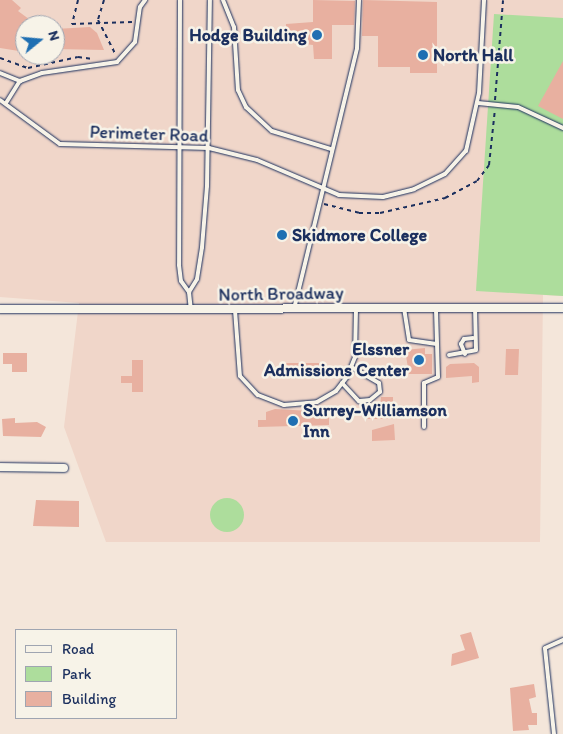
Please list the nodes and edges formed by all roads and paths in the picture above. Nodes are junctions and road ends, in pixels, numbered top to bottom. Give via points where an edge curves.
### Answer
1 (78, 0) edge
2 (104, 0) edge
3 (145, 0) edge
4 (180, 0) edge
5 (210, 0) edge
6 (223, 0) edge
7 (359, 0) edge
8 (484, 0) edge
9 (503, 0) edge
10 (132, 16) dead end
11 (132, 22) junction
12 (137, 22) junction
13 (99, 23) junction
14 (131, 30) dead end
15 (123, 50) dead end
16 (116, 55) junction
17 (0, 58) edge
18 (100, 58) dead end
19 (107, 58) dead end
20 (0, 73) edge
21 (20, 81) junction
22 (0, 100) edge
23 (6, 103) junction
24 (478, 103) junction
25 (495, 105) junction
26 (563, 128) edge
27 (179, 145) junction
28 (209, 148) junction
29 (331, 149) junction
30 (321, 188) junction
31 (317, 202) junction
32 (189, 292) junction
33 (475, 307) junction
34 (356, 308) junction
35 (404, 308) junction
36 (436, 308) junction
37 (563, 308) edge
38 (0, 309) edge
39 (294, 309) junction
40 (191, 310) junction
41 (235, 310) junction
42 (474, 338) junction
43 (437, 344) junction
44 (464, 354) junction
45 (449, 355) dead end
46 (351, 366) junction
47 (342, 383) junction
48 (424, 427) dead end
49 (0, 467) edge
50 (64, 468) dead end
51 (563, 640) edge
52 (554, 734) edge

1 - 13 path via 72,24
2 - 13 path
3 - 12 lane
4 - 27 lane
5 - 28 lane
6 - 29 lane via 234,27 238,90 246,107 272,132
7 - 29 lane via 357,48
8 - 24 lane, Perimeter Road
9 - 25 path
10 - 11 path
11 - 12 path
11 - 13 path
11 - 14 path
12 - 21 lane via 135,42 117,62 104,66 63,67
13 - 16 path
15 - 16 path
16 - 19 path
17 - 18 path via 28,68 78,57
20 - 21 lane
21 - 23 lane
22 - 23 lane, Perimeter Road
23 - 27 lane, Perimeter Road via 60,144 158,149
24 - 25 lane
24 - 30 lane, Perimeter Road via 466,151 445,174 414,189 383,197 339,195
25 - 26 lane via 518,106
25 - 31 path via 488,165 477,180 445,198 380,213 359,212
27 - 28 lane, Perimeter Road
27 - 32 lane via 180,281
28 - 30 lane, Perimeter Road via 257,160
28 - 32 lane via 202,248 197,279
29 - 30 lane
30 - 31 lane
31 - 39 lane
32 - 40 lane
33 - 36 street, North Broadway
33 - 37 street, North Broadway
33 - 42 lane
34 - 35 street, North Broadway
34 - 39 street, North Broadway
34 - 46 lane
35 - 36 street, North Broadway
35 - 43 lane via 409,340
36 - 43 lane
38 - 40 street, North Broadway
39 - 41 street, North Broadway
40 - 41 street, North Broadway
41 - 47 lane via 240,376 258,395 284,405 317,402
42 - 44 lane via 476,350
42 - 44 lane via 464,339 461,344
43 - 48 lane via 438,377 424,382
44 - 45 lane
46 - 47 lane
46 - 47 lane via 379,383 380,392 370,400 359,401
49 - 50 street
51 - 52 lane via 545,648

